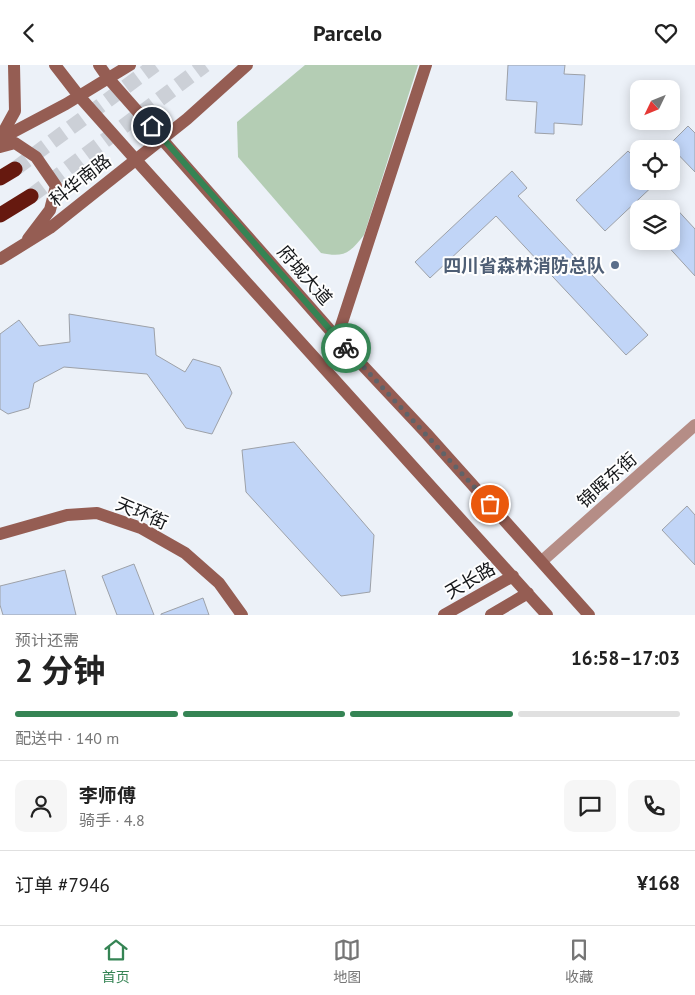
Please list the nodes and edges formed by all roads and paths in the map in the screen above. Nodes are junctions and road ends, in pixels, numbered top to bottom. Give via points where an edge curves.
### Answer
1 (14, 65) edge
2 (55, 65) edge
3 (99, 65) edge
4 (130, 65) edge
5 (247, 65) edge
6 (426, 65) edge
7 (108, 78) junction
8 (79, 96) junction
9 (0, 139) edge
10 (163, 139) junction
11 (0, 147) edge
12 (136, 160) junction
13 (15, 169) tunnel mouth
14 (0, 179) edge
15 (31, 196) tunnel mouth
16 (0, 215) edge
17 (23, 245) junction
18 (0, 259) edge
19 (337, 338) junction
20 (695, 425) edge
21 (0, 534) edge
22 (542, 561) junction
23 (513, 576) junction
24 (528, 593) junction
25 (242, 615) edge
26 (444, 615) edge
27 (491, 615) edge
28 (547, 615) edge
29 (589, 615) edge

1 - 9 main road via 15,111
2 - 8 main road
3 - 7 main road, 府城大道
4 - 7 main road
5 - 10 main road, 科华南路
6 - 19 main road
7 - 8 main road
7 - 10 main road, 府城大道
8 - 9 main road
8 - 12 main road
10 - 12 main road, 科华南路
10 - 19 main road, 府城大道
11 - 17 main road via 15,143 36,157 56,186 50,210
12 - 17 main road, 科华南路 via 50,228
12 - 23 main road
13 - 14 highway
15 - 16 highway, 科华南路
17 - 18 main road, 科华南路
19 - 22 main road, 府城大道
20 - 22 street, 锦晖东街
21 - 25 main road, 天环街 via 67,515 97,513 141,528 185,553 219,583
22 - 29 main road, 府城大道
23 - 24 main road
23 - 26 main road, 天长路
24 - 27 main road
24 - 28 main road

